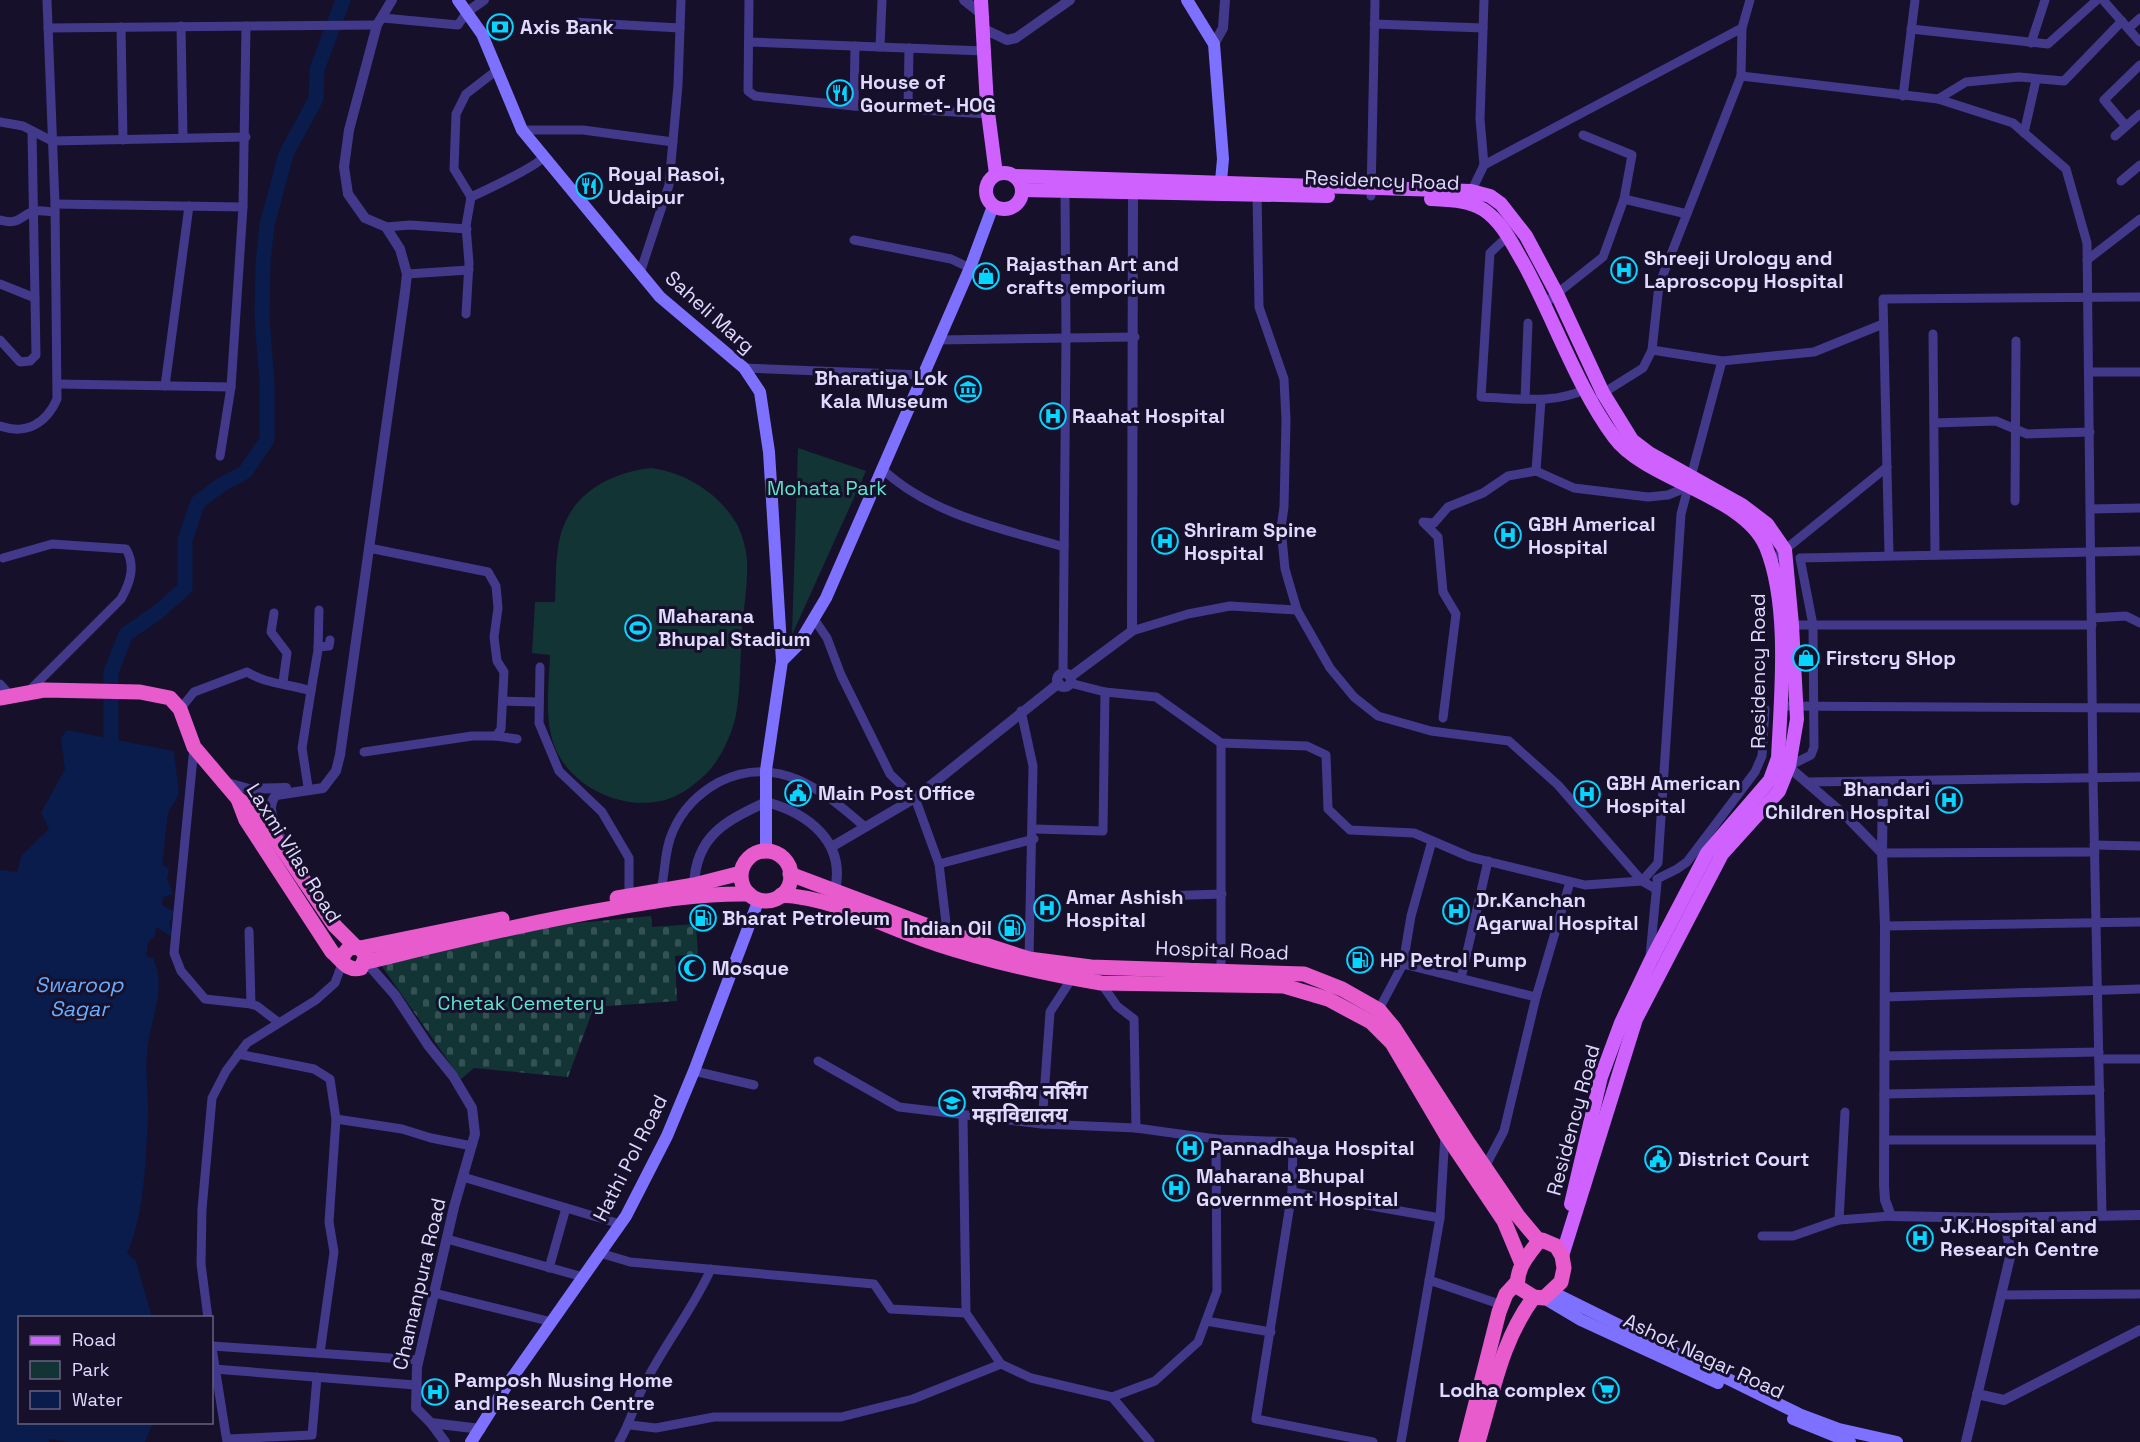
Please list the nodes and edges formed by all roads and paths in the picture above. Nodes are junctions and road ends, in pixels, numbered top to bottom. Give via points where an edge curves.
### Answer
1 (47, 0) edge
2 (392, 0) edge
3 (458, 0) edge
4 (484, 0) edge
5 (681, 0) edge
6 (749, 0) edge
7 (882, 0) edge
8 (964, 0) edge
9 (981, 0) edge
10 (1070, 0) edge
11 (1187, 0) edge
12 (1225, 0) edge
13 (1375, 0) edge
14 (1484, 0) edge
15 (1750, 0) edge
16 (1915, 0) edge
17 (2045, 0) edge
18 (2097, 0) edge
19 (2103, 0) edge
20 (467, 12) junction
21 (2140, 18) edge
22 (572, 22) dead end
23 (983, 22) junction
24 (377, 23) junction
25 (1374, 24) junction
26 (2125, 25) junction
27 (181, 26) junction
28 (246, 26) junction
29 (122, 27) junction
30 (48, 28) junction
31 (680, 28) junction
32 (1483, 28) junction
33 (1742, 28) junction
34 (1911, 29) junction
35 (749, 42) junction
36 (2140, 42) edge
37 (2031, 43) junction
38 (1214, 44) junction
39 (855, 46) junction
40 (880, 47) junction
41 (909, 48) junction
42 (984, 51) junction
43 (2140, 65) edge
44 (497, 70) junction
45 (1741, 76) junction
46 (2036, 80) junction
47 (1903, 96) junction
48 (1938, 99) junction
49 (854, 106) junction
50 (908, 109) junction
51 (988, 114) junction
52 (2140, 114) edge
53 (0, 122) edge
54 (2126, 126) junction
55 (522, 130) junction
56 (32, 131) junction
57 (2024, 133) junction
58 (1583, 135) dead end
59 (2115, 136) dead end
60 (246, 137) junction
61 (183, 138) junction
62 (123, 140) junction
63 (52, 141) junction
64 (673, 142) junction
65 (544, 157) junction
66 (1484, 165) junction
67 (2140, 165) edge
68 (996, 174) junction
69 (1014, 176) junction
70 (2121, 181) dead end
71 (1133, 187) junction
72 (1220, 188) junction
73 (1022, 190) junction
74 (1371, 192) junction
75 (1065, 193) junction
76 (1257, 194) junction
77 (471, 197) junction
78 (1468, 197) junction
79 (1624, 199) junction
80 (189, 206) junction
81 (993, 206) junction
82 (243, 207) junction
83 (55, 208) junction
84 (34, 211) junction
85 (1687, 214) junction
86 (2140, 219) edge
87 (0, 220) edge
88 (386, 227) junction
89 (466, 229) junction
90 (1508, 236) junction
91 (854, 240) dead end
92 (2087, 260) junction
93 (970, 268) junction
94 (469, 270) junction
95 (639, 273) junction
96 (407, 274) junction
97 (0, 284) edge
98 (1557, 294) junction
99 (2088, 296) junction
100 (2140, 297) edge
101 (35, 298) junction
102 (1545, 303) junction
103 (466, 314) dead end
104 (1528, 324) dead end
105 (1883, 324) junction
106 (1933, 334) dead end
107 (1134, 337) junction
108 (1066, 338) junction
109 (0, 340) edge
110 (937, 340) junction
111 (2016, 341) dead end
112 (1652, 350) junction
113 (1722, 361) junction
114 (744, 368) junction
115 (2089, 372) junction
116 (2140, 372) edge
117 (922, 375) junction
118 (59, 384) junction
119 (165, 386) junction
120 (231, 387) junction
121 (1593, 394) junction
122 (1525, 399) junction
123 (1541, 400) junction
124 (1934, 423) junction
125 (0, 426) edge
126 (2014, 430) junction
127 (2090, 432) junction
128 (220, 456) dead end
129 (1887, 467) junction
130 (881, 468) junction
131 (1536, 471) junction
132 (1691, 481) junction
133 (2015, 501) dead end
134 (2140, 508) edge
135 (2091, 509) junction
136 (1064, 547) junction
137 (369, 548) junction
138 (1785, 550) junction
139 (2140, 551) edge
140 (2092, 552) junction
141 (1889, 555) junction
142 (1935, 555) junction
143 (3, 558) dead end
144 (1771, 561) junction
145 (319, 610) dead end
146 (1297, 610) junction
147 (274, 613) dead end
148 (814, 619) junction
149 (2092, 622) junction
150 (2140, 623) edge
151 (1786, 625) junction
152 (1813, 625) junction
153 (1132, 630) junction
154 (330, 640) dead end
155 (318, 647) junction
156 (782, 661) junction
157 (540, 667) dead end
158 (1065, 679) junction
159 (283, 682) junction
160 (37, 690) junction
161 (311, 691) junction
162 (3, 692) edge
163 (1105, 692) junction
164 (503, 701) junction
165 (539, 702) junction
166 (1780, 706) junction
167 (1795, 706) junction
168 (1814, 706) junction
169 (2092, 708) junction
170 (2140, 708) edge
171 (180, 709) junction
172 (1765, 709) dead end
173 (1021, 711) junction
174 (1443, 718) dead end
175 (496, 736) junction
176 (517, 739) dead end
177 (1221, 743) junction
178 (194, 747) junction
179 (364, 752) dead end
180 (1784, 762) junction
181 (766, 771) junction
182 (2140, 777) edge
183 (2093, 778) junction
184 (220, 780) junction
185 (330, 781) junction
186 (1809, 782) junction
187 (1883, 783) junction
188 (308, 787) junction
189 (915, 798) junction
190 (238, 799) junction
191 (766, 802) junction
192 (865, 827) junction
193 (1034, 834) junction
194 (1432, 841) junction
195 (833, 846) junction
196 (2140, 846) edge
197 (2095, 849) junction
198 (766, 851) junction
199 (1881, 853) junction
200 (288, 858) junction
201 (1488, 861) junction
202 (1658, 863) junction
203 (939, 864) junction
204 (741, 873) junction
205 (790, 874) junction
206 (1642, 881) junction
207 (1570, 882) junction
208 (1657, 884) junction
209 (694, 885) junction
210 (661, 889) junction
211 (835, 890) junction
212 (1222, 894) junction
213 (781, 895) junction
214 (1159, 896) dead end
215 (754, 897) junction
216 (629, 900) junction
217 (2140, 922) edge
218 (2096, 924) junction
219 (1885, 926) junction
220 (249, 931) dead end
221 (947, 931) junction
222 (360, 952) junction
223 (1029, 959) junction
224 (343, 961) junction
225 (1650, 962) junction
226 (1403, 964) junction
227 (1221, 969) junction
228 (1661, 974) junction
229 (1072, 978) junction
230 (1461, 978) junction
231 (1101, 982) junction
232 (2140, 989) edge
233 (2097, 990) junction
234 (1536, 997) junction
235 (1885, 997) junction
236 (250, 1004) junction
237 (1375, 1016) junction
238 (278, 1022) junction
239 (238, 1054) junction
240 (1884, 1056) junction
241 (2099, 1056) junction
242 (2140, 1059) edge
243 (818, 1061) dead end
244 (694, 1071) junction
245 (754, 1085) dead end
246 (2100, 1090) junction
247 (1884, 1094) junction
248 (1845, 1112) dead end
249 (963, 1116) junction
250 (336, 1119) junction
251 (1042, 1124) junction
252 (1136, 1128) junction
253 (1445, 1133) junction
254 (1216, 1139) junction
255 (1885, 1140) junction
256 (2101, 1140) junction
257 (472, 1146) junction
258 (1485, 1167) junction
259 (463, 1176) junction
260 (1292, 1192) junction
261 (566, 1208) junction
262 (2102, 1215) junction
263 (2140, 1215) edge
264 (1891, 1216) junction
265 (1440, 1218) junction
266 (1994, 1218) junction
267 (1839, 1220) junction
268 (620, 1224) junction
269 (1762, 1236) dead end
270 (447, 1239) junction
271 (1539, 1241) junction
272 (1559, 1251) junction
273 (600, 1253) junction
274 (1522, 1264) junction
275 (549, 1268) junction
276 (711, 1269) junction
277 (583, 1277) junction
278 (1429, 1280) junction
279 (1517, 1282) junction
280 (434, 1293) junction
281 (2140, 1294) edge
282 (1543, 1295) junction
283 (2001, 1295) junction
284 (1502, 1305) junction
285 (966, 1313) junction
286 (208, 1316) edge
287 (1206, 1321) junction
288 (552, 1322) junction
289 (2140, 1330) edge
290 (1271, 1332) junction
291 (213, 1347) edge
292 (320, 1353) junction
293 (213, 1358) edge
294 (418, 1360) junction
295 (1001, 1364) junction
296 (214, 1369) junction
297 (317, 1377) junction
298 (415, 1385) junction
299 (1977, 1394) junction
300 (1112, 1397) junction
301 (431, 1423) junction
302 (630, 1425) junction
303 (481, 1428) junction
304 (311, 1438) edge
305 (227, 1440) edge
306 (445, 1442) edge
307 (471, 1442) edge
308 (619, 1442) edge
309 (1150, 1442) edge
310 (1373, 1442) edge
311 (1401, 1442) edge
312 (1466, 1442) edge
313 (1478, 1442) edge
314 (1850, 1442) edge
315 (1897, 1442) edge
316 (1966, 1442) edge

1 - 30 street
2 - 24 street
3 - 20 main road, Saheli Marg
4 - 20 street
5 - 31 street
6 - 35 street
7 - 40 street
8 - 23 street
9 - 23 main road
10 - 23 street via 1016,39 1007,40
11 - 38 main road
12 - 38 street via 1223,28
13 - 25 street
14 - 32 street
15 - 33 street
16 - 34 street
17 - 37 street
18 - 37 street via 2048,44
19 - 26 street
20 - 24 street via 458,25
20 - 44 main road, Saheli Marg via 482,34
21 - 26 street
22 - 31 street
23 - 42 main road
24 - 28 street
24 - 88 street via 349,130 344,167 348,194 365,218
25 - 32 street
25 - 74 street
26 - 36 street
26 - 46 street via 2064,81
27 - 28 street
27 - 29 street
27 - 61 street
28 - 60 street
29 - 30 street
29 - 62 street
30 - 63 street
31 - 64 street
32 - 66 street via 1480,119
33 - 45 street
33 - 66 street
34 - 37 street
34 - 47 street
35 - 39 street
35 - 49 street via 747,91 755,96
38 - 72 main road via 1222,142
39 - 40 street
39 - 49 street
40 - 41 street
41 - 42 street
41 - 50 street
42 - 51 main road
43 - 54 street via 2104,100
44 - 55 main road, Saheli Marg
44 - 77 street via 466,94 456,114 454,169
45 - 47 street
45 - 85 street
46 - 48 street via 2019,77 1966,82
46 - 57 street
47 - 48 street
48 - 57 street via 2013,123
49 - 50 street
50 - 51 street
51 - 68 main road
52 - 54 street
53 - 56 street
54 - 59 street
55 - 64 street via 583,130
55 - 65 main road, Saheli Marg
56 - 63 street
56 - 84 street
57 - 92 street via 2066,170 2087,243
58 - 79 street via 1632,155
60 - 61 street
60 - 82 street
61 - 62 street
62 - 63 street
63 - 83 street
64 - 95 street via 669,184
65 - 77 street
65 - 95 main road, Saheli Marg
66 - 78 street
67 - 70 street
68 - 69 main road
68 - 81 main road via 986,189
69 - 71 main road
69 - 73 main road
71 - 72 main road
71 - 75 main road
71 - 107 street
72 - 74 main road
72 - 76 main road, Residency Road
73 - 75 main road
73 - 81 main road via 1019,201 1010,208
74 - 76 main road, Residency Road
74 - 78 main road, Residency Road
75 - 108 street
76 - 146 street via 1259,307 1284,379 1281,528 1285,569
77 - 89 street
78 - 90 main road, Residency Road via 1500,223
78 - 98 main road via 1490,196 1501,204 1526,236
79 - 85 street
79 - 98 street via 1603,257
80 - 82 street
80 - 83 street
80 - 119 street
81 - 93 main road
82 - 120 street
83 - 84 street
83 - 118 street
84 - 87 street via 21,220
84 - 101 street
85 - 112 street via 1659,285
86 - 92 street
88 - 89 street
88 - 96 street via 400,249
89 - 94 street
90 - 102 main road, Residency Road
90 - 122 street via 1490,253 1481,397
91 - 93 street via 951,259
92 - 99 street
93 - 110 main road
94 - 96 street
94 - 103 street
95 - 114 main road, Saheli Marg via 660,297
96 - 137 street
97 - 101 street
98 - 102 street
98 - 121 main road
99 - 100 street
99 - 105 street via 1883,299
99 - 115 street
101 - 109 street via 36,355 30,361 20,362
102 - 121 main road, Residency Road
104 - 122 street
105 - 113 street via 1814,352
105 - 129 street
106 - 124 street
107 - 108 street
107 - 153 street
108 - 110 street
108 - 136 street
110 - 117 main road
111 - 126 street
112 - 113 street
112 - 121 street via 1643,368
113 - 132 street
114 - 117 street
114 - 156 main road, Saheli Marg via 760,392 766,416
115 - 116 street
115 - 127 street
117 - 130 main road
118 - 119 street
118 - 125 street via 54,406 43,421 19,430
119 - 120 street
120 - 128 street
121 - 123 street
121 - 132 main road, Residency Road via 1615,439 1648,465
122 - 123 street
123 - 131 street
124 - 126 street via 1996,421
124 - 142 street
126 - 127 street via 2027,434
126 - 133 street
127 - 135 street
129 - 138 street
129 - 141 street
130 - 136 street via 937,507
130 - 148 main road
131 - 132 street via 1574,488 1648,497 1668,495
131 - 174 street via 1508,476 1483,493 1448,507 1434,523 1424,522 1438,537 1443,592 1456,614
132 - 138 main road via 1742,505 1767,524
132 - 144 main road, Residency Road via 1748,523 1765,544
132 - 202 street via 1681,514
134 - 135 street
135 - 140 street
136 - 158 street
137 - 164 street via 488,572 496,586 494,637 497,661 504,672
137 - 185 street via 340,755
138 - 144 street
138 - 151 main road
139 - 140 street
140 - 142 street
140 - 149 street
141 - 142 street
141 - 152 street via 1800,558
143 - 160 street via 52,544 126,549 131,559 130,583 121,599
144 - 151 main road, Residency Road
145 - 155 street
146 - 153 street via 1230,606
146 - 206 street via 1330,668 1354,697 1378,716 1431,730 1509,741 1558,785
147 - 159 street via 271,632 287,653
148 - 156 main road via 798,645
148 - 189 street via 827,638 890,774
149 - 150 street via 2126,616
149 - 152 street
149 - 169 street
151 - 152 street
151 - 166 main road, Residency Road
151 - 167 main road
152 - 168 street
153 - 158 street
154 - 155 street via 329,646
155 - 161 street
156 - 181 main road, Saheli Marg
157 - 165 street
158 - 163 street
158 - 173 street
159 - 161 street
159 - 171 street via 262,681 248,672 194,692
160 - 162 highway
160 - 171 highway via 155,694 170,698
161 - 188 street via 302,748
163 - 177 street via 1156,696
163 - 193 street via 1103,831
164 - 165 street
164 - 175 street via 501,729
165 - 216 street via 539,723 559,771 602,812 629,858
166 - 167 street
166 - 180 main road, Residency Road
167 - 168 street
167 - 180 main road via 1797,719
168 - 169 street
168 - 180 street via 1811,755
169 - 170 street
169 - 183 street
171 - 178 highway, Laxmi Vilas Road
172 - 208 street via 1762,756 1755,772 1687,862
173 - 189 street
173 - 193 street via 1033,766
175 - 176 street
175 - 179 street
177 - 194 street via 1307,746 1326,755 1328,809 1350,830 1414,833
177 - 212 street
178 - 184 highway, Laxmi Vilas Road
178 - 236 street via 174,953 180,970 205,999
180 - 186 street
180 - 225 main road, Residency Road via 1707,853
180 - 228 main road via 1779,791 1722,854
181 - 191 main road, Saheli Marg
181 - 192 street via 821,791
181 - 210 street via 728,778 688,807 668,841
182 - 183 street
183 - 187 street
183 - 197 street
184 - 188 street via 249,789
184 - 190 highway, Laxmi Vilas Road
185 - 188 street
185 - 200 street via 323,788 276,795 270,802
186 - 187 street
186 - 199 street
187 - 199 street
189 - 192 street
189 - 203 street
190 - 200 highway via 258,813
190 - 224 highway, Laxmi Vilas Road via 246,820 332,952
191 - 195 street via 787,808
191 - 198 main road, Saheli Marg
191 - 209 street via 726,821 709,838 697,863
192 - 195 street
193 - 203 street
193 - 223 street
194 - 201 street
194 - 226 street via 1411,916
195 - 211 street via 838,877
196 - 197 street
197 - 199 street
197 - 218 street
198 - 204 highway via 749,857
198 - 205 highway via 783,858
199 - 219 street
200 - 222 highway via 335,926
201 - 207 street
201 - 230 street
202 - 206 street
202 - 208 street
203 - 221 street
204 - 209 highway
204 - 215 highway via 742,885
205 - 211 highway, Hospital Road
205 - 213 highway
206 - 207 street via 1585,885
206 - 208 street
207 - 234 street
208 - 225 street
209 - 210 highway
210 - 216 highway
211 - 221 highway, Hospital Road
212 - 214 street
212 - 227 street
213 - 215 highway via 766,900
213 - 229 highway via 827,902 937,944
215 - 216 highway via 729,894
215 - 244 main road, Hathi Pol Road
216 - 222 highway
217 - 218 street
218 - 219 street
218 - 233 street
219 - 235 street
220 - 236 street
221 - 223 highway, Hospital Road
222 - 224 highway via 345,950
222 - 257 street, Chamanpura Road via 395,995 472,1108
223 - 227 highway, Hospital Road via 1091,967
224 - 238 street via 335,982 316,1000
225 - 228 street
225 - 272 main road, Residency Road via 1601,1077
226 - 230 street
226 - 237 street
227 - 237 highway, Hospital Road via 1304,974 1342,989
228 - 272 main road via 1636,1019
229 - 231 highway
229 - 251 street via 1050,1012
230 - 234 street
231 - 237 highway via 1284,986
231 - 252 street via 1117,1006 1134,1019
232 - 233 street
233 - 235 street
233 - 241 street
234 - 258 street via 1504,1131
235 - 240 street
236 - 238 street
237 - 253 highway
237 - 258 highway, Hospital Road via 1394,1028
238 - 239 street
239 - 250 street via 314,1069 330,1079
239 - 286 street via 212,1098 201,1253
240 - 241 street
240 - 247 street
241 - 242 street
241 - 246 street
243 - 249 street via 899,1107
244 - 245 street
244 - 268 main road, Hathi Pol Road via 667,1136
246 - 247 street
246 - 256 street
247 - 255 street
248 - 267 street
249 - 251 street
249 - 285 street
250 - 257 street via 402,1129
250 - 292 street via 329,1222 333,1252
251 - 252 street
252 - 254 street
253 - 265 street
253 - 274 highway via 1504,1221
254 - 260 street via 1293,1142
254 - 287 street via 1217,1291
255 - 256 street
255 - 264 street via 1885,1200
256 - 262 street
257 - 259 street, Chamanpura Road
258 - 271 highway, Hospital Road
259 - 261 street
259 - 270 street, Chamanpura Road
260 - 265 street
260 - 290 street
261 - 268 street
261 - 275 street
262 - 263 street
262 - 266 street
264 - 266 street
264 - 267 street
265 - 278 street
266 - 283 street via 2007,1233 2012,1253
267 - 269 street via 1793,1236
268 - 273 main road, Hathi Pol Road
270 - 275 street
270 - 280 street, Chamanpura Road
271 - 272 highway
271 - 274 highway
272 - 282 highway via 1564,1268 1561,1282
273 - 276 street via 630,1262
273 - 277 main road, Hathi Pol Road
274 - 279 highway
275 - 277 street
276 - 285 street via 874,1284 891,1309
276 - 302 street via 698,1299 643,1387
277 - 288 main road, Hathi Pol Road
278 - 284 street
278 - 311 street
279 - 282 highway via 1518,1287
279 - 284 highway
280 - 288 street
280 - 294 street, Chamanpura Road
281 - 283 street
282 - 313 highway via 1518,1317
282 - 314 main road, Ashok Nagar Road via 1581,1320 1811,1428
282 - 315 main road via 1799,1414
283 - 299 street
284 - 312 highway
285 - 295 street
287 - 290 street
287 - 300 street via 1198,1342 1155,1381
288 - 303 main road, Hathi Pol Road
289 - 299 street via 2004,1400
290 - 310 street via 1256,1419
291 - 292 street
292 - 294 street
293 - 296 street
294 - 298 street, Chamanpura Road
295 - 300 street via 1031,1378
295 - 302 street via 913,1399 841,1417 714,1417 656,1428
296 - 297 street
296 - 305 street
297 - 298 street
297 - 304 street
298 - 301 street, Chamanpura Road via 416,1408
299 - 316 street
300 - 309 street
301 - 303 street
301 - 306 street, Chamanpura Road
302 - 308 street
303 - 307 main road, Hathi Pol Road
304 - 305 street

